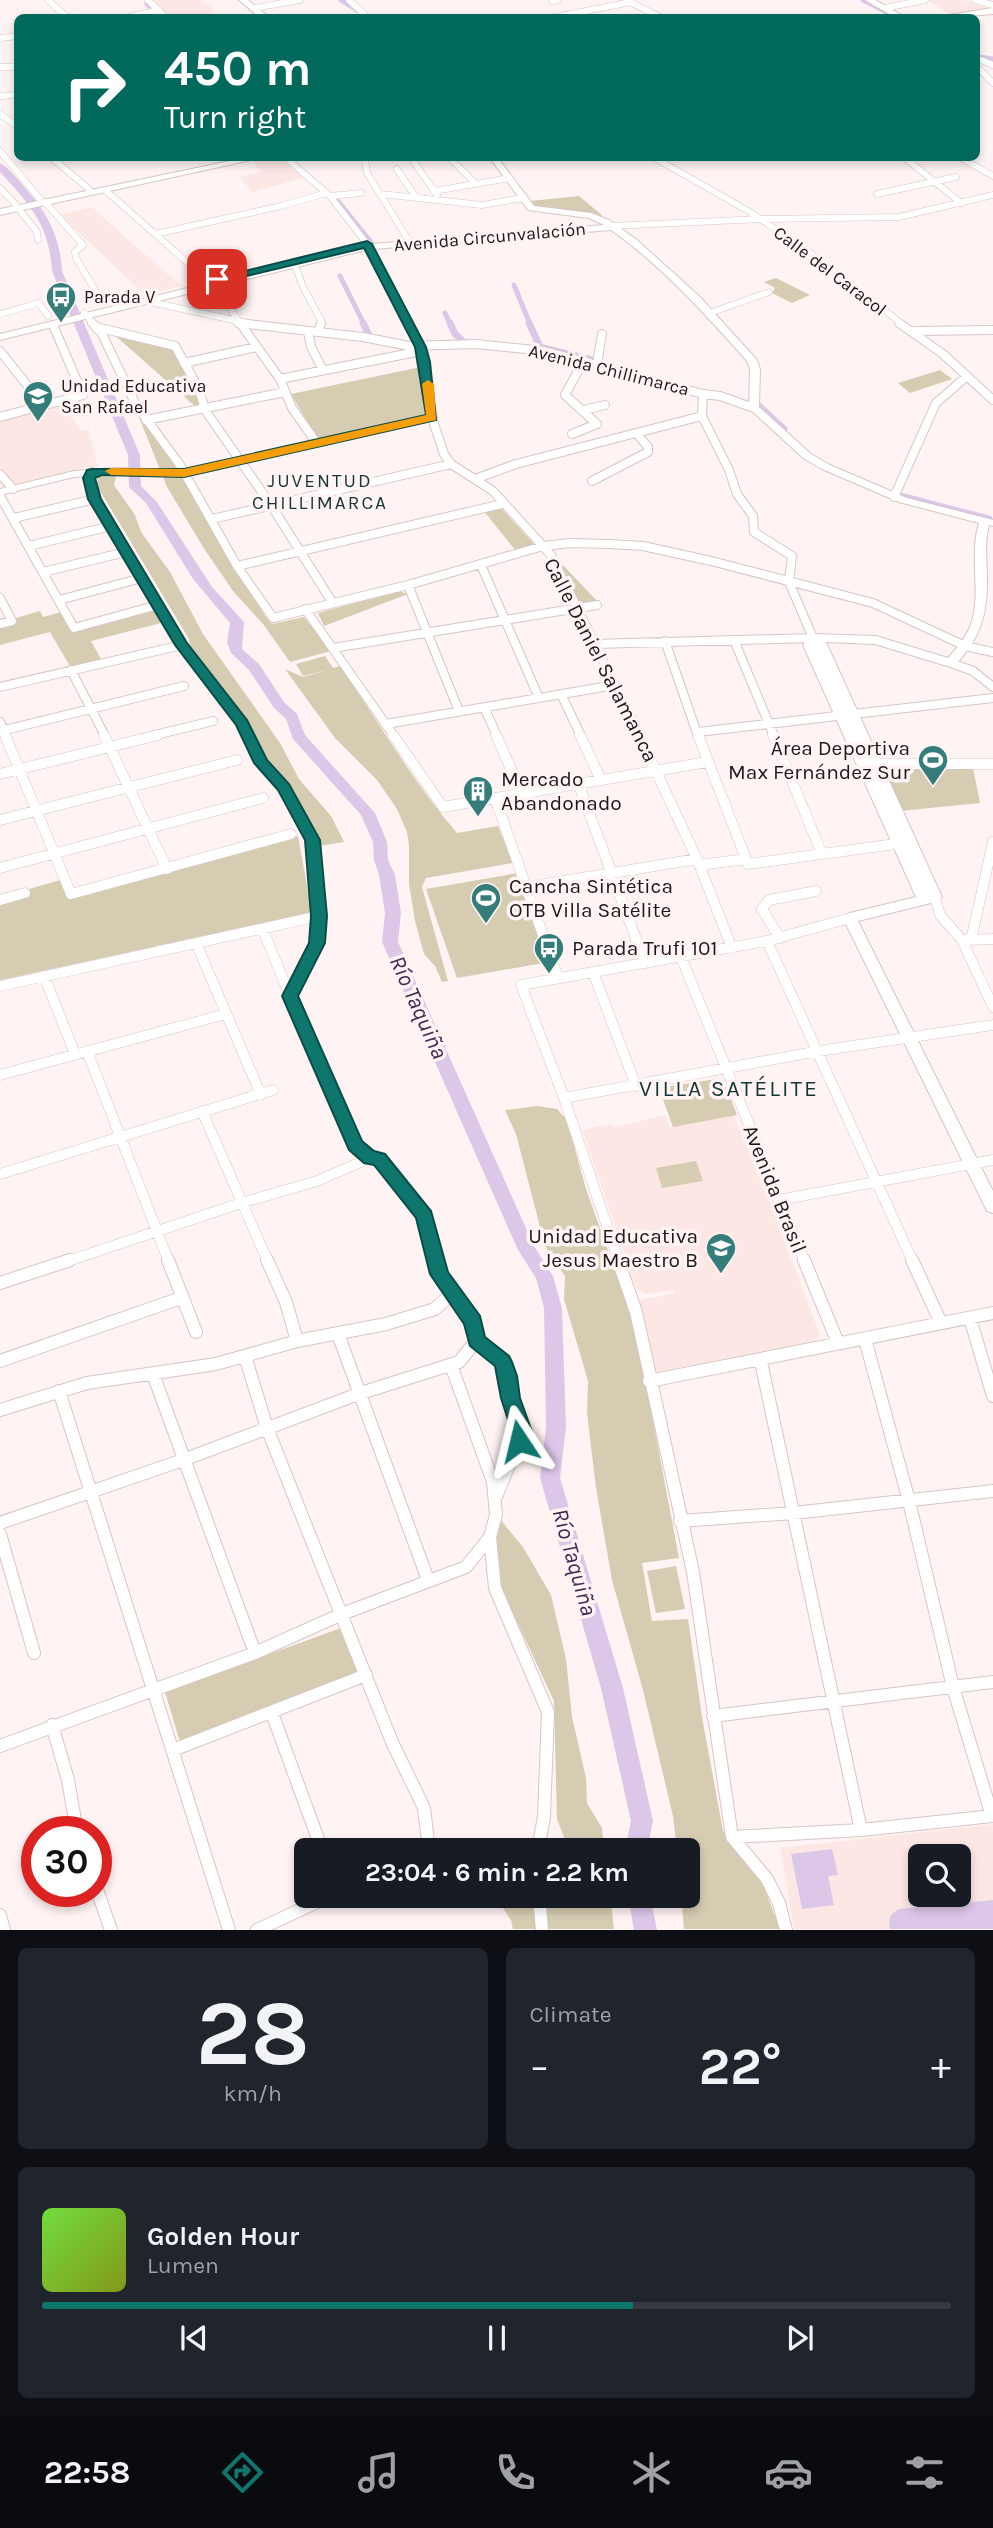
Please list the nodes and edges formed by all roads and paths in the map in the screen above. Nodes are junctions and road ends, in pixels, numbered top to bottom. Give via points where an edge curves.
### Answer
1 (48, 0) edge
2 (148, 0) edge
3 (243, 0) edge
4 (300, 0) edge
5 (349, 0) edge
6 (869, 0) edge
7 (925, 0) edge
8 (975, 0) edge
9 (628, 1) edge
10 (254, 8) junction
11 (885, 8) junction
12 (993, 8) edge
13 (159, 10) junction
14 (64, 14) edge
15 (142, 14) edge
16 (162, 14) edge
17 (261, 14) edge
18 (364, 14) edge
19 (568, 14) edge
20 (654, 14) edge
21 (896, 14) edge
22 (966, 14) edge
23 (980, 70) edge
24 (993, 83) edge
25 (0, 151) edge
26 (56, 161) edge
27 (234, 161) edge
28 (236, 161) edge
29 (289, 161) edge
30 (365, 161) edge
31 (413, 161) edge
32 (453, 161) edge
33 (496, 161) edge
34 (660, 161) edge
35 (909, 161) edge
36 (966, 161) edge
37 (397, 169) dead end
38 (956, 177) dead end
39 (993, 177) edge
40 (510, 178) junction
41 (934, 182) junction
42 (475, 183) junction
43 (0, 188) edge
44 (89, 189) junction
45 (105, 190) junction
46 (434, 191) junction
47 (361, 193) dead end
48 (381, 194) junction
49 (877, 194) dead end
50 (72, 195) junction
51 (328, 195) junction
52 (993, 195) edge
53 (415, 196) junction
54 (523, 198) junction
55 (439, 199) junction
56 (30, 203) junction
57 (961, 203) junction
58 (0, 210) edge
59 (760, 219) junction
60 (611, 226) junction
61 (155, 234) dead end
62 (38, 240) dead end
63 (409, 241) junction
64 (368, 245) junction
65 (295, 265) junction
66 (210, 283) junction
67 (94, 290) dead end
68 (769, 292) dead end
69 (146, 302) junction
70 (710, 313) junction
71 (0, 314) edge
72 (83, 315) junction
73 (60, 320) junction
74 (240, 323) junction
75 (96, 327) junction
76 (993, 330) edge
77 (308, 331) junction
78 (913, 331) junction
79 (318, 332) junction
80 (602, 334) dead end
81 (0, 335) edge
82 (257, 347) junction
83 (421, 349) junction
84 (0, 351) edge
85 (584, 360) junction
86 (184, 363) junction
87 (597, 364) junction
88 (323, 370) junction
89 (965, 377) junction
90 (280, 379) junction
91 (285, 392) junction
92 (703, 394) junction
93 (993, 400) edge
94 (43, 405) junction
95 (605, 405) dead end
96 (0, 407) edge
97 (754, 408) junction
98 (205, 410) junction
99 (584, 410) junction
100 (3, 416) edge
101 (702, 416) junction
102 (432, 418) junction
103 (146, 421) junction
104 (637, 434) junction
105 (572, 435) dead end
106 (316, 442) junction
107 (239, 460) junction
108 (451, 464) junction
109 (92, 472) junction
110 (184, 473) junction
111 (0, 474) edge
112 (475, 480) junction
113 (592, 481) dead end
114 (13, 489) junction
115 (0, 494) edge
116 (894, 497) junction
117 (94, 499) junction
118 (502, 504) junction
119 (271, 505) junction
120 (14, 518) junction
121 (212, 519) junction
122 (989, 522) edge
123 (111, 526) junction
124 (29, 546) junction
125 (543, 546) junction
126 (299, 551) junction
127 (126, 552) junction
128 (481, 565) junction
129 (237, 566) junction
130 (43, 572) junction
131 (142, 578) junction
132 (789, 582) junction
133 (408, 585) junction
134 (0, 598) edge
135 (59, 600) junction
136 (332, 602) junction
137 (158, 605) junction
138 (574, 605) junction
139 (597, 605) dead end
140 (305, 609) junction
141 (503, 616) junction
142 (0, 624) edge
143 (426, 628) junction
144 (813, 638) junction
145 (734, 640) junction
146 (665, 641) junction
147 (594, 644) junction
148 (182, 645) junction
149 (331, 645) junction
150 (965, 646) junction
151 (993, 652) edge
152 (951, 663) junction
153 (71, 670) junction
154 (615, 685) junction
155 (0, 687) edge
156 (184, 687) dead end
157 (993, 687) edge
158 (561, 694) junction
159 (539, 698) junction
160 (993, 698) edge
161 (484, 707) junction
162 (92, 709) junction
163 (459, 711) junction
164 (845, 714) junction
165 (213, 721) dead end
166 (769, 722) junction
167 (386, 724) junction
168 (1, 728) edge
169 (698, 732) junction
170 (111, 747) junction
171 (237, 760) dead end
172 (707, 762) junction
173 (876, 764) junction
174 (993, 764) edge
175 (19, 769) junction
176 (656, 769) junction
177 (0, 774) edge
178 (601, 780) junction
179 (578, 783) junction
180 (129, 789) junction
181 (522, 792) junction
182 (263, 798) dead end
183 (495, 798) junction
184 (37, 811) junction
185 (0, 820) edge
186 (148, 830) junction
187 (291, 834) dead end
188 (904, 842) junction
189 (993, 842) edge
190 (54, 853) junction
191 (822, 854) junction
192 (746, 859) junction
193 (698, 862) junction
194 (0, 868) edge
195 (167, 869) junction
196 (613, 872) junction
197 (527, 887) junction
198 (816, 891) dead end
199 (25, 893) dead end
200 (930, 898) junction
201 (0, 900) edge
202 (319, 916) junction
203 (850, 918) junction
204 (263, 930) junction
205 (780, 938) junction
206 (993, 939) edge
207 (966, 940) junction
208 (767, 941) junction
209 (196, 943) junction
210 (732, 947) junction
211 (681, 957) junction
212 (645, 963) junction
213 (593, 972) junction
214 (44, 976) junction
215 (558, 978) junction
216 (0, 986) edge
217 (290, 996) junction
218 (993, 1007) edge
219 (226, 1014) junction
220 (993, 1024) edge
221 (910, 1038) junction
222 (87, 1051) junction
223 (819, 1051) junction
224 (75, 1054) junction
225 (727, 1070) junction
226 (0, 1075) edge
227 (636, 1086) junction
228 (273, 1090) dead end
229 (261, 1094) junction
230 (564, 1098) junction
231 (202, 1111) junction
232 (121, 1136) junction
233 (370, 1158) junction
234 (993, 1160) edge
235 (970, 1164) junction
236 (0, 1174) edge
237 (878, 1180) junction
238 (779, 1200) junction
239 (241, 1203) junction
240 (993, 1207) edge
241 (157, 1231) junction
242 (0, 1283) edge
243 (451, 1294) junction
244 (181, 1298) junction
245 (993, 1313) edge
246 (970, 1318) junction
247 (941, 1323) junction
248 (196, 1332) dead end
249 (338, 1334) junction
250 (865, 1339) junction
251 (297, 1340) junction
252 (476, 1340) junction
253 (838, 1343) junction
254 (245, 1356) junction
255 (0, 1361) edge
256 (761, 1362) junction
257 (451, 1364) junction
258 (153, 1374) junction
259 (649, 1381) junction
260 (59, 1391) junction
261 (358, 1394) junction
262 (993, 1396) edge
263 (0, 1410) edge
264 (267, 1428) junction
265 (183, 1460) junction
266 (993, 1491) edge
267 (89, 1493) junction
268 (494, 1501) junction
269 (909, 1501) junction
270 (794, 1513) junction
271 (680, 1521) junction
272 (0, 1523) edge
273 (0, 1534) edge
274 (490, 1537) junction
275 (428, 1580) junction
276 (342, 1614) junction
277 (34, 1653) dead end
278 (255, 1653) junction
279 (366, 1675) junction
280 (993, 1682) edge
281 (155, 1687) junction
282 (953, 1687) junction
283 (835, 1702) junction
284 (272, 1713) junction
285 (713, 1716) junction
286 (52, 1725) junction
287 (0, 1746) edge
288 (173, 1750) junction
289 (74, 1816) edge
290 (993, 1816) edge
291 (860, 1830) junction
292 (733, 1837) junction
293 (318, 1838) edge
294 (428, 1838) edge
295 (540, 1838) edge
296 (103, 1907) edge
297 (311, 1908) edge
298 (540, 1908) edge
299 (0, 1915) edge
300 (286, 1924) edge
301 (4, 1930) edge
302 (111, 1930) edge
303 (229, 1930) edge
304 (257, 1930) edge
305 (542, 1930) edge
306 (786, 1930) edge

1 - 14 street
2 - 13 street
3 - 10 street
4 - 10 street
5 - 18 street
6 - 11 street
7 - 11 street
8 - 12 street
9 - 19 street
9 - 20 street
10 - 17 street
11 - 21 street
12 - 22 main road
13 - 15 street
13 - 16 street
23 - 24 street
25 - 56 street
26 - 44 street
27 - 44 main road
28 - 45 main road
29 - 51 street
30 - 48 street via 367,173
31 - 46 street
32 - 42 street
33 - 40 street
34 - 59 street, Calle del Caracol
35 - 41 street
36 - 39 street
37 - 53 street
38 - 41 street
40 - 42 street
40 - 54 street
41 - 49 street
41 - 57 street
42 - 46 street
43 - 56 street
44 - 50 main road
45 - 50 main road
45 - 66 street
46 - 55 street
47 - 51 street
48 - 53 street
48 - 63 street
50 - 56 main road
51 - 61 street
51 - 64 street
52 - 57 street, Avenida Circunvalación
53 - 55 street
54 - 55 street via 484,205
54 - 60 street via 536,210 591,216
56 - 58 main road
56 - 62 street
56 - 67 street via 83,245 75,258
57 - 59 street, Avenida Circunvalación via 899,217
59 - 60 street, Avenida Circunvalación
59 - 78 street, Calle del Caracol
60 - 63 street, Avenida Circunvalación
60 - 64 street, Avenida Circunvalación
60 - 70 street
63 - 64 street, Avenida Circunvalación
64 - 65 street, Avenida Circunvalación
64 - 66 street, Avenida Circunvalación
64 - 83 street
65 - 66 street, Avenida Circunvalación
65 - 79 street via 321,320
66 - 69 street, Avenida Circunvalación
66 - 72 street, Avenida Circunvalación
66 - 74 street
68 - 70 street
69 - 72 street, Avenida Circunvalación
69 - 74 street
70 - 97 street via 752,360
71 - 73 street via 39,303
72 - 73 street, Avenida Circunvalación
72 - 75 street
73 - 81 street, Avenida Circunvalación
73 - 94 street via 83,395
74 - 77 street
74 - 82 street
75 - 86 street via 175,345
75 - 103 street
76 - 78 street
77 - 79 street
77 - 88 street
78 - 89 street, Calle del Caracol
79 - 83 street
80 - 87 street
82 - 86 street
82 - 90 street
83 - 85 street, Avenida Chillimarca via 496,345
83 - 88 street
83 - 102 street
84 - 94 street
85 - 87 street, Avenida Chillimarca
85 - 99 street via 565,395
86 - 98 street
87 - 92 street, Avenida Chillimarca
88 - 90 street
89 - 93 street, Calle del Caracol
89 - 116 street via 936,403
90 - 91 street
91 - 98 street
91 - 106 street
92 - 97 street, Avenida Chillimarca
92 - 101 street
94 - 100 street
95 - 99 street
96 - 100 street
97 - 116 street, Avenida Chillimarca via 807,456
98 - 103 street
98 - 107 street
99 - 105 street via 597,425
101 - 104 street
101 - 132 street via 737,494 753,516 754,532 792,556
102 - 106 street
102 - 108 street
103 - 110 street
104 - 112 street via 516,464
104 - 113 street via 648,452
106 - 107 street
107 - 110 street
107 - 119 street
108 - 112 street, Calle Daniel Salamanca
108 - 119 street
109 - 110 street
109 - 114 street
109 - 117 street
110 - 121 street
111 - 114 street
112 - 118 street, Calle Daniel Salamanca via 493,491
114 - 115 street
115 - 120 street
116 - 122 street, Avenida Chillimarca
117 - 120 street
117 - 123 street
118 - 125 street, Calle Daniel Salamanca
118 - 126 street
119 - 121 street
119 - 126 street
120 - 124 street
121 - 129 street
122 - 150 street via 979,541 978,621
123 - 124 street
123 - 127 street
124 - 130 street
125 - 128 street
125 - 132 street via 643,546
125 - 138 street, Calle Daniel Salamanca
126 - 129 street
126 - 136 street
127 - 130 street
127 - 131 street
128 - 133 street
128 - 141 street
129 - 140 street via 273,618
130 - 135 street
131 - 135 street
131 - 137 street
132 - 144 street
132 - 150 street via 873,603
133 - 136 street
133 - 143 street
134 - 142 street via 12,621
135 - 137 street via 74,628
136 - 140 street
137 - 148 street
138 - 139 street
138 - 141 street
138 - 147 street, Calle Daniel Salamanca
140 - 149 street
141 - 143 street
141 - 159 street
143 - 149 street
143 - 163 street
144 - 145 street
144 - 152 street via 876,640
144 - 164 street via 809,645
145 - 146 street
145 - 166 street
146 - 147 street
146 - 169 street
147 - 154 street, Calle Daniel Salamanca
148 - 153 street
148 - 202 street via 242,724 261,763 284,787 309,832
149 - 167 street
150 - 151 street
150 - 152 street
152 - 157 street via 974,671
153 - 155 street
153 - 162 street
154 - 158 street
154 - 176 street, Calle Daniel Salamanca
156 - 162 street
158 - 159 street
158 - 178 street
159 - 161 street
160 - 164 street
161 - 163 street
161 - 181 street
162 - 168 street
162 - 170 street
163 - 167 street
164 - 166 street
164 - 173 street
164 - 188 street
165 - 170 street
166 - 169 street
166 - 191 street
167 - 183 street via 443,807
168 - 175 street
169 - 172 street
170 - 175 street
170 - 180 street
171 - 180 street
172 - 176 street
172 - 192 street
173 - 174 street
173 - 188 street
175 - 177 street
175 - 184 street
176 - 178 street
176 - 193 street, Calle Daniel Salamanca
178 - 179 street
179 - 181 street
179 - 196 street
180 - 184 street
180 - 186 street
181 - 183 street
182 - 186 street
183 - 197 street
184 - 185 street
184 - 190 street
186 - 190 street
186 - 195 street
187 - 195 street
188 - 191 street
188 - 200 street
189 - 207 street
190 - 194 street
190 - 195 street via 71,894
191 - 192 street via 748,864
192 - 193 street
193 - 196 street
193 - 210 street, Calle Daniel Salamanca
196 - 197 street
196 - 212 street
197 - 215 street
198 - 205 street via 763,905
199 - 201 street
200 - 203 street
200 - 207 street via 954,934
202 - 204 street
202 - 217 street via 317,943
203 - 205 street
203 - 221 street
204 - 209 street
204 - 217 street
205 - 208 street
206 - 207 street
207 - 218 street
208 - 210 street
208 - 223 street
209 - 214 street
209 - 219 street
210 - 211 street
211 - 212 street
211 - 225 street, Avenida Brasil
212 - 213 street
213 - 215 street
213 - 227 street
214 - 216 street
214 - 224 street
215 - 230 street via 521,985
217 - 233 street via 356,1145
219 - 222 street
219 - 229 street
220 - 221 street
221 - 223 street
221 - 235 street
222 - 224 street
222 - 232 street
223 - 225 street
223 - 237 street
224 - 226 street
225 - 227 street
225 - 238 street, Avenida Brasil
227 - 230 street
228 - 229 street
229 - 231 street
230 - 259 street via 636,1312
231 - 232 street
231 - 239 street
232 - 236 street
232 - 241 street
233 - 239 street via 317,1181
233 - 243 street via 379,1158 425,1216 439,1274
234 - 235 street
235 - 237 street
235 - 240 street
237 - 238 street
237 - 247 street
238 - 253 street, Avenida Brasil
239 - 241 street
239 - 251 street via 286,1302
241 - 242 street
241 - 244 street
243 - 249 street via 426,1313
243 - 252 street via 473,1322
244 - 248 street
244 - 255 street
245 - 246 street
246 - 247 street
246 - 262 street
247 - 250 street
249 - 251 street
249 - 261 street
250 - 253 street
250 - 269 street
251 - 254 street
252 - 257 street via 459,1362
252 - 268 street via 502,1362 522,1432
253 - 256 street
254 - 258 street
254 - 264 street
256 - 259 street
256 - 270 street
257 - 261 street
257 - 268 street via 493,1482
258 - 260 street
258 - 265 street
259 - 271 street
260 - 263 street
260 - 267 street
261 - 264 street
261 - 275 street
264 - 265 street
264 - 276 street
265 - 267 street
265 - 278 street
266 - 269 street
267 - 272 street
267 - 281 street
268 - 274 street via 496,1516
269 - 270 street
269 - 282 street
270 - 271 street
270 - 283 street
271 - 285 street via 693,1572
273 - 277 street
274 - 275 street via 466,1567
274 - 295 street via 495,1588 548,1712
275 - 276 street
276 - 278 street
276 - 279 street
278 - 281 street
279 - 284 street
279 - 294 street via 424,1808
280 - 282 street
281 - 286 street
281 - 288 street
282 - 283 street
282 - 290 street
283 - 285 street
283 - 291 street
284 - 288 street
284 - 293 street
285 - 292 street
286 - 287 street
286 - 289 street
288 - 303 street
290 - 291 street
291 - 292 street
292 - 306 street via 775,1891
296 - 302 street
297 - 300 street
298 - 305 street
299 - 301 street
300 - 304 street

